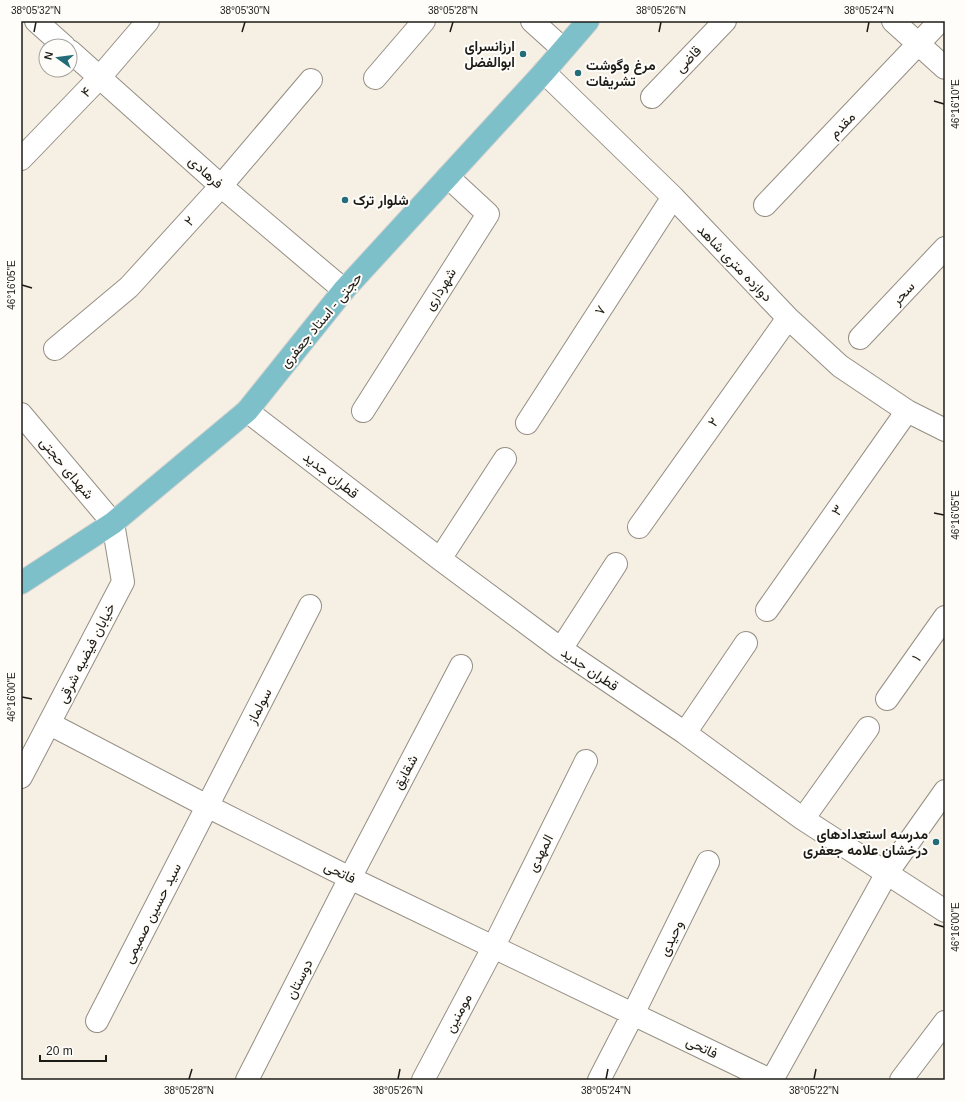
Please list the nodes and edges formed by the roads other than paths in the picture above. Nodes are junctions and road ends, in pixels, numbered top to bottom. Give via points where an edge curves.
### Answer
1 (36, 21) edge
2 (148, 21) edge
3 (424, 21) edge
4 (532, 21) edge
5 (588, 21) edge
6 (725, 21) edge
7 (894, 21) edge
8 (940, 21) edge
9 (55, 38) edge
10 (919, 44) junction
11 (563, 49) junction
12 (78, 58) edge
13 (945, 68) edge
14 (544, 72) junction
15 (100, 77) junction
16 (375, 78) dead end
17 (311, 80) dead end
18 (652, 97) dead end
19 (21, 159) edge
20 (448, 177) junction
21 (221, 186) junction
22 (673, 197) junction
23 (765, 206) dead end
24 (945, 248) edge
25 (344, 290) junction
26 (788, 318) junction
27 (860, 338) dead end
28 (55, 349) dead end
29 (247, 411) junction
30 (363, 411) dead end
31 (907, 411) junction
32 (21, 414) edge
33 (527, 423) dead end
34 (945, 430) edge
35 (505, 459) dead end
36 (113, 523) junction
37 (639, 527) dead end
38 (440, 559) junction
39 (616, 564) dead end
40 (21, 583) edge
41 (310, 606) dead end
42 (767, 610) dead end
43 (945, 617) edge
44 (746, 643) dead end
45 (561, 649) junction
46 (461, 666) dead end
47 (887, 699) dead end
48 (50, 724) junction
49 (868, 728) dead end
50 (684, 733) junction
51 (586, 761) dead end
52 (21, 778) edge
53 (945, 791) edge
54 (207, 806) junction
55 (803, 819) junction
56 (708, 862) dead end
57 (886, 873) junction
58 (350, 878) junction
59 (945, 911) edge
60 (494, 946) junction
61 (633, 1014) junction
62 (97, 1021) dead end
63 (945, 1022) edge
64 (247, 1080) edge
65 (423, 1080) edge
66 (599, 1080) edge
67 (771, 1080) edge
68 (901, 1080) edge

1 - 9 street
2 - 15 street, ۴
3 - 16 street
4 - 11 street
5 - 11 main road, حجتی - استاد جعفری
6 - 18 street, قاضی
7 - 10 street
8 - 10 street, مقدم
10 - 13 street
10 - 23 street, مقدم
11 - 14 main road, حجتی - استاد جعفری
12 - 15 street, فرهادی
14 - 20 main road, حجتی - استاد جعفری
14 - 22 street, دوازده متری شاهد
15 - 19 street, ۴
15 - 21 street, فرهادی
17 - 21 street, ۲
20 - 25 main road, حجتی - استاد جعفری
20 - 30 street, شهرداری via 488,214
21 - 25 street, فرهادی
21 - 28 street, ۲ via 128,287
22 - 26 street, دوازده متری شاهد
22 - 33 street, ۷
24 - 27 street, سحر
25 - 29 main road, حجتی - استاد جعفری
26 - 31 street, دوازده متری شاهد via 840,366
26 - 37 street, ۲
29 - 36 main road, حجتی - استاد جعفری
29 - 38 street, قطران جدید
31 - 34 street, دوازده متری شاهد
31 - 42 street, ۳
32 - 36 street, شهدای حجتی
35 - 38 street
36 - 40 main road, حجتی - استاد جعفری
36 - 48 street, خیابان فیضیه شرقی via 123,582
38 - 45 street, قطران جدید
39 - 45 street
41 - 54 street, سولماز
43 - 47 street, ۱
44 - 50 street
45 - 50 street, قطران جدید
46 - 58 street, شقایق
48 - 52 street, خیابان فیضیه شرقی
48 - 54 street, فاتحی
49 - 55 street
50 - 55 street, قطران جدید
51 - 60 street, المهدی
53 - 57 street
54 - 58 street, فاتحی
54 - 62 street, سید حسین صمیمی
55 - 57 street, قطران جدید
56 - 61 street, وحیدی
57 - 59 street, قطران جدید
57 - 67 street
58 - 60 street, فاتحی
58 - 64 street, دوستان
60 - 61 street, فاتحی
60 - 65 street, مومنین
61 - 66 street
61 - 67 street, فاتحی
63 - 68 street

